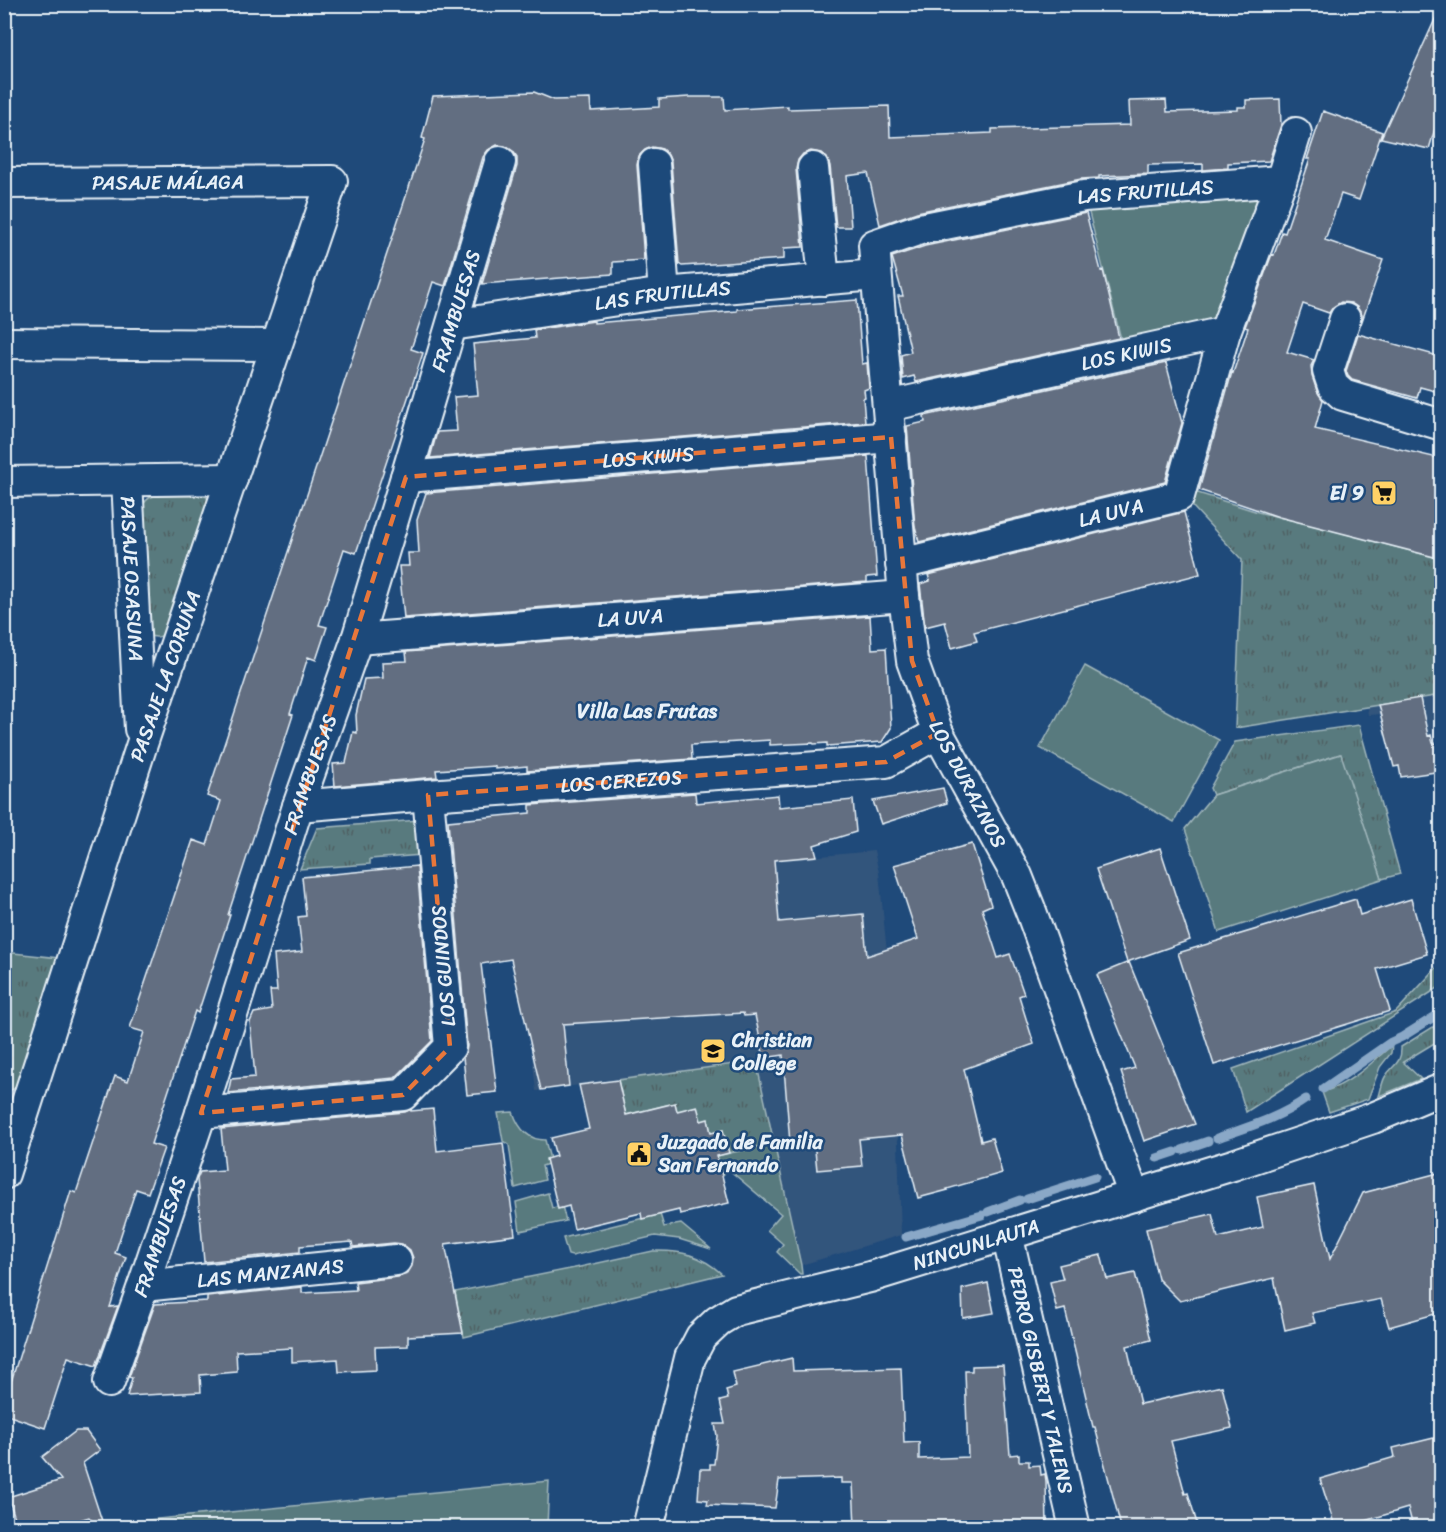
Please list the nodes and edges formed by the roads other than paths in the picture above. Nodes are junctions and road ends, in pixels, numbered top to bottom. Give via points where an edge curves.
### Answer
1 (1296, 133) dead end
2 (500, 162) dead end
3 (654, 164) dead end
4 (813, 168) dead end
5 (332, 181) joint
6 (1281, 181) junction
7 (4, 183) edge
8 (874, 245) joint
9 (876, 275) junction
10 (824, 280) junction
11 (664, 293) junction
12 (1345, 319) dead end
13 (452, 325) junction
14 (1225, 332) junction
15 (4, 343) edge
16 (276, 345) junction
17 (888, 406) junction
18 (1442, 425) edge
19 (891, 437) junction
20 (406, 477) junction
21 (232, 479) junction
22 (127, 481) junction
23 (4, 482) edge
24 (901, 564) junction
25 (904, 596) junction
26 (357, 639) junction
27 (938, 733) junction
28 (141, 747) junction
29 (428, 795) junction
30 (298, 806) junction
31 (1442, 1089) edge
32 (201, 1113) junction
33 (4, 1174) edge
34 (1134, 1196) junction
35 (1007, 1234) junction
36 (396, 1260) dead end
37 (144, 1286) junction
38 (110, 1382) dead end
39 (648, 1527) edge
40 (1075, 1527) edge

1 - 6 street
2 - 13 street, FRAMBUESAS
3 - 11 street
4 - 10 street
5 - 7 street, PASAJE MÁLAGA
5 - 16 street, PASAJE LA CORUÑA
6 - 8 street, LAS FRUTILLAS via 1084,196 920,230
6 - 14 street
8 - 9 street, LOS DURAZNOS
9 - 10 street, LAS FRUTILLAS
9 - 17 street, LOS DURAZNOS
10 - 11 street, LAS FRUTILLAS
11 - 13 street, LAS FRUTILLAS
12 - 18 street via 1328,371 1333,386 1343,395
13 - 20 street, FRAMBUESAS
14 - 17 street, LOS KIWIS
14 - 24 street, LA UVA via 1179,496
15 - 16 street
16 - 21 street, PASAJE LA CORUÑA
17 - 19 street, LOS DURAZNOS
19 - 20 street, LOS KIWIS
19 - 24 street, LOS DURAZNOS
20 - 26 street, FRAMBUESAS
21 - 22 street
21 - 28 street, PASAJE LA CORUÑA
22 - 23 street
22 - 28 street, PASAJE OSASUNA
24 - 25 street, LOS DURAZNOS
25 - 26 street, LA UVA
25 - 27 street, LOS DURAZNOS via 912,661
26 - 30 street, FRAMBUESAS
27 - 29 street, LOS CEREZOS via 886,762
27 - 34 street, LOS DURAZNOS via 1017,876
28 - 33 street, PASAJE LA CORUÑA
29 - 30 street, LOS CEREZOS
29 - 32 street, LOS GUINDOS via 450,1047 403,1095
30 - 32 street, FRAMBUESAS
31 - 34 street, NINCUNLAUTA via 1310,1140
32 - 37 street, FRAMBUESAS
34 - 35 street, NINCUNLAUTA
35 - 39 street, NINCUNLAUTA via 870,1277 736,1310 718,1321 701,1337 690,1358
35 - 40 street, PEDRO GISBERT Y TALENS
36 - 37 street, LAS MANZANAS
37 - 38 street, FRAMBUESAS

